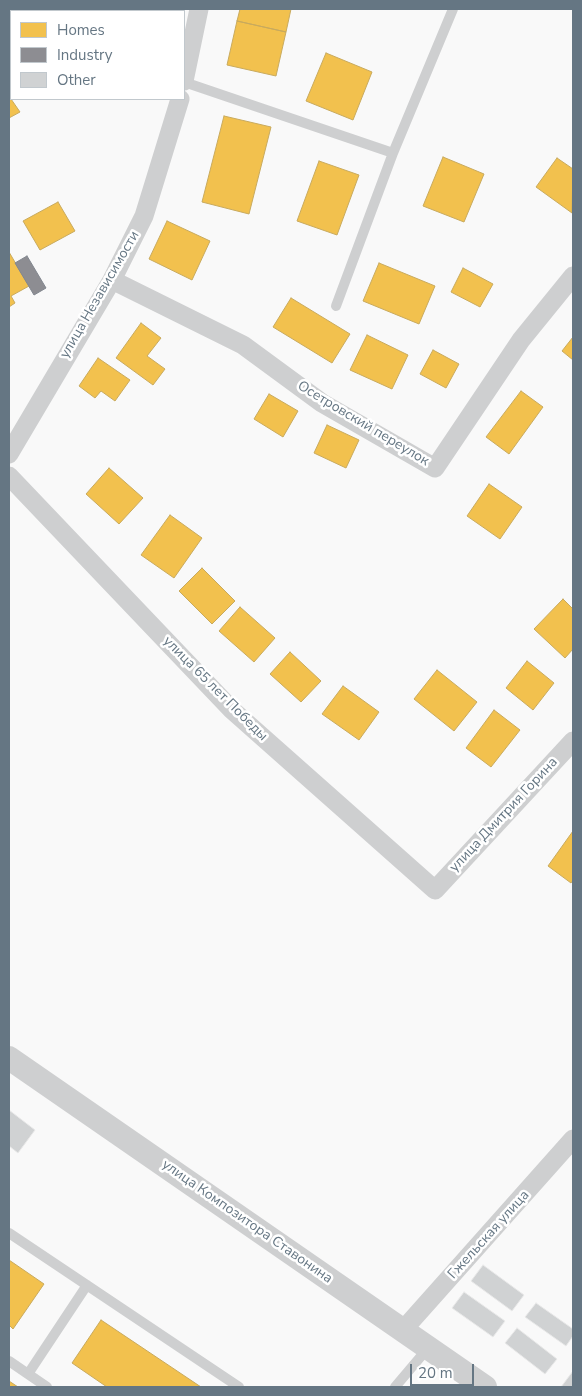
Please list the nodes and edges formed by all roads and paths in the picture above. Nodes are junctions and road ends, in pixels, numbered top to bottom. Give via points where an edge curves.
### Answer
1 (199, 9) edge
2 (453, 9) edge
3 (185, 76) edge
4 (185, 81) edge
5 (180, 100) edge
6 (394, 153) junction
7 (573, 276) edge
8 (112, 280) junction
9 (336, 306) dead end
10 (9, 454) edge
11 (9, 476) edge
12 (573, 741) edge
13 (435, 890) joint
14 (9, 1058) edge
15 (573, 1139) edge
16 (9, 1233) edge
17 (87, 1285) junction
18 (403, 1330) junction
19 (428, 1348) junction
20 (9, 1361) edge
21 (28, 1374) junction
22 (47, 1387) edge
23 (239, 1387) edge
24 (395, 1387) edge
25 (485, 1387) edge

1 - 3 street
2 - 6 lane
4 - 6 lane
5 - 8 street, улица Независимости via 144,216
6 - 9 lane
7 - 8 street, Осетровский переулок via 522,340 435,468 322,403 243,345
8 - 10 street, улица Независимости
11 - 13 street, улица 65 лет Победы via 232,710
12 - 13 street, улица Дмитрия Горина
14 - 18 street, улица Композитора Ставонина
15 - 18 street, Гжельская улица
16 - 17 lane
17 - 21 lane
17 - 23 lane
18 - 19 street, улица Композитора Ставонина
19 - 24 lane
19 - 25 street, улица Композитора Ставонина
20 - 21 lane
21 - 22 lane

